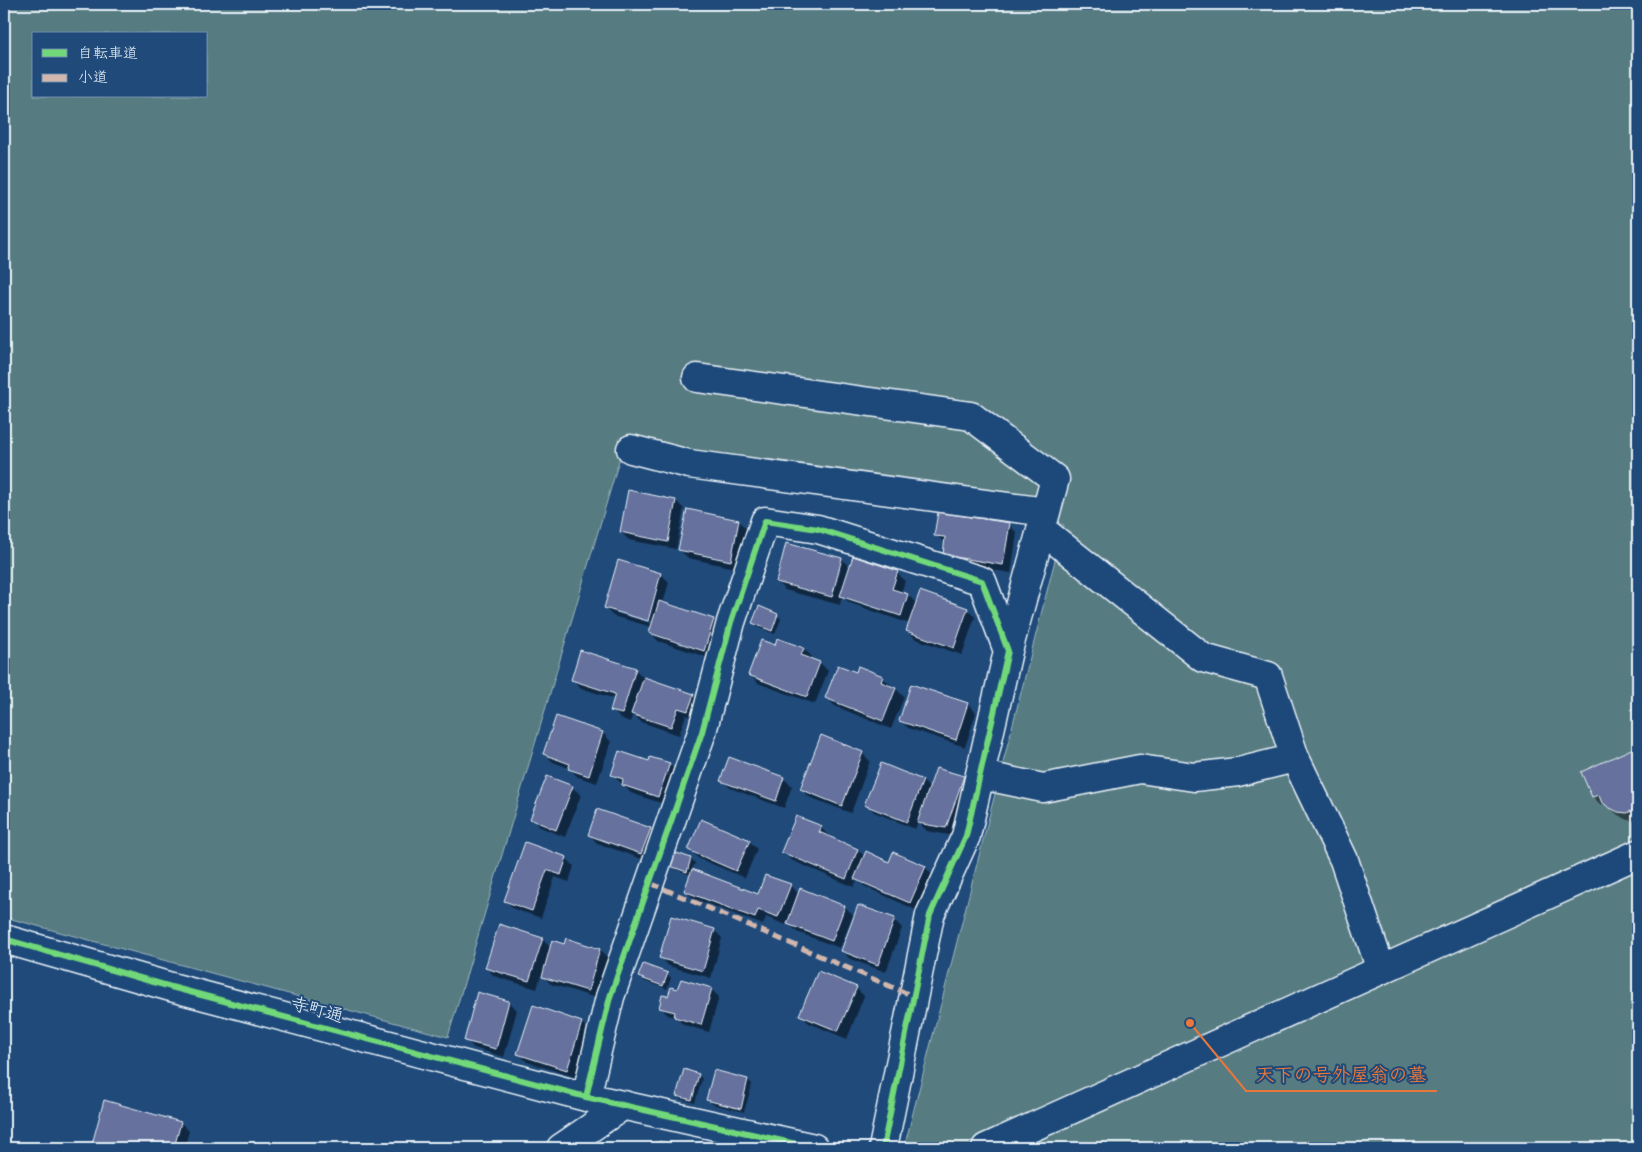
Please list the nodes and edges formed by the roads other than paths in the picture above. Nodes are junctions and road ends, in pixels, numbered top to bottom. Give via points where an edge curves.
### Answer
1 (697, 378) dead end
2 (631, 449) dead end
3 (1044, 521) junction
4 (1008, 651) junction
5 (1295, 758) junction
6 (981, 775) junction
7 (1638, 854) edge
8 (4, 939) edge
9 (1381, 970) junction
10 (586, 1097) junction
11 (624, 1105) junction
12 (561, 1148) edge
13 (814, 1148) edge
14 (883, 1148) edge
15 (986, 1148) edge

1 - 3 street via 971,416 1055,478
2 - 3 street via 689,464
3 - 4 street
3 - 5 street via 1203,658 1268,676
4 - 6 street
4 - 10 street via 982,581 818,529 765,521 732,622 702,732 610,997
5 - 6 street via 1238,772 1194,777 1140,769 1043,788
5 - 9 street via 1344,860
6 - 14 street via 966,836 930,915
7 - 9 street
8 - 10 street, 寺町通
9 - 15 street
10 - 11 street, 寺町通
11 - 12 street
11 - 13 street, 寺町通

